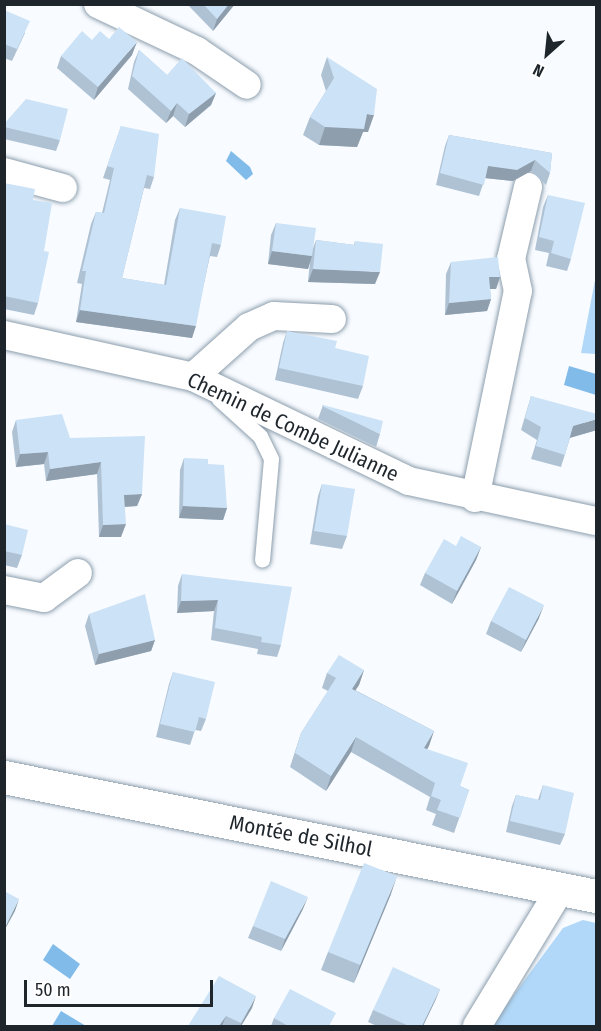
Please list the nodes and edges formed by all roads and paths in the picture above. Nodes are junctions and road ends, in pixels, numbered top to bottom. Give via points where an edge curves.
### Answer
1 (98, 4) edge
2 (248, 85) dead end
3 (4, 172) edge
4 (528, 187) dead end
5 (63, 188) dead end
6 (332, 319) dead end
7 (4, 335) edge
8 (194, 377) junction
9 (475, 498) junction
10 (597, 521) edge
11 (262, 560) dead end
12 (78, 573) dead end
13 (4, 590) edge
14 (4, 777) edge
15 (561, 888) junction
16 (597, 896) edge
17 (477, 1026) edge

1 - 2 street via 197,51
3 - 5 street
4 - 9 street via 511,258 518,291
6 - 8 street via 274,316 249,327
7 - 8 street, Chemin de Combe Julianne
8 - 9 street, Chemin de Combe Julianne via 409,481
8 - 11 lane via 267,446 271,459
9 - 10 street, Chemin de Combe Julianne
12 - 13 street via 44,598
14 - 15 main road, Montée de Silhol
15 - 16 main road, Montée de Silhol
15 - 17 street

